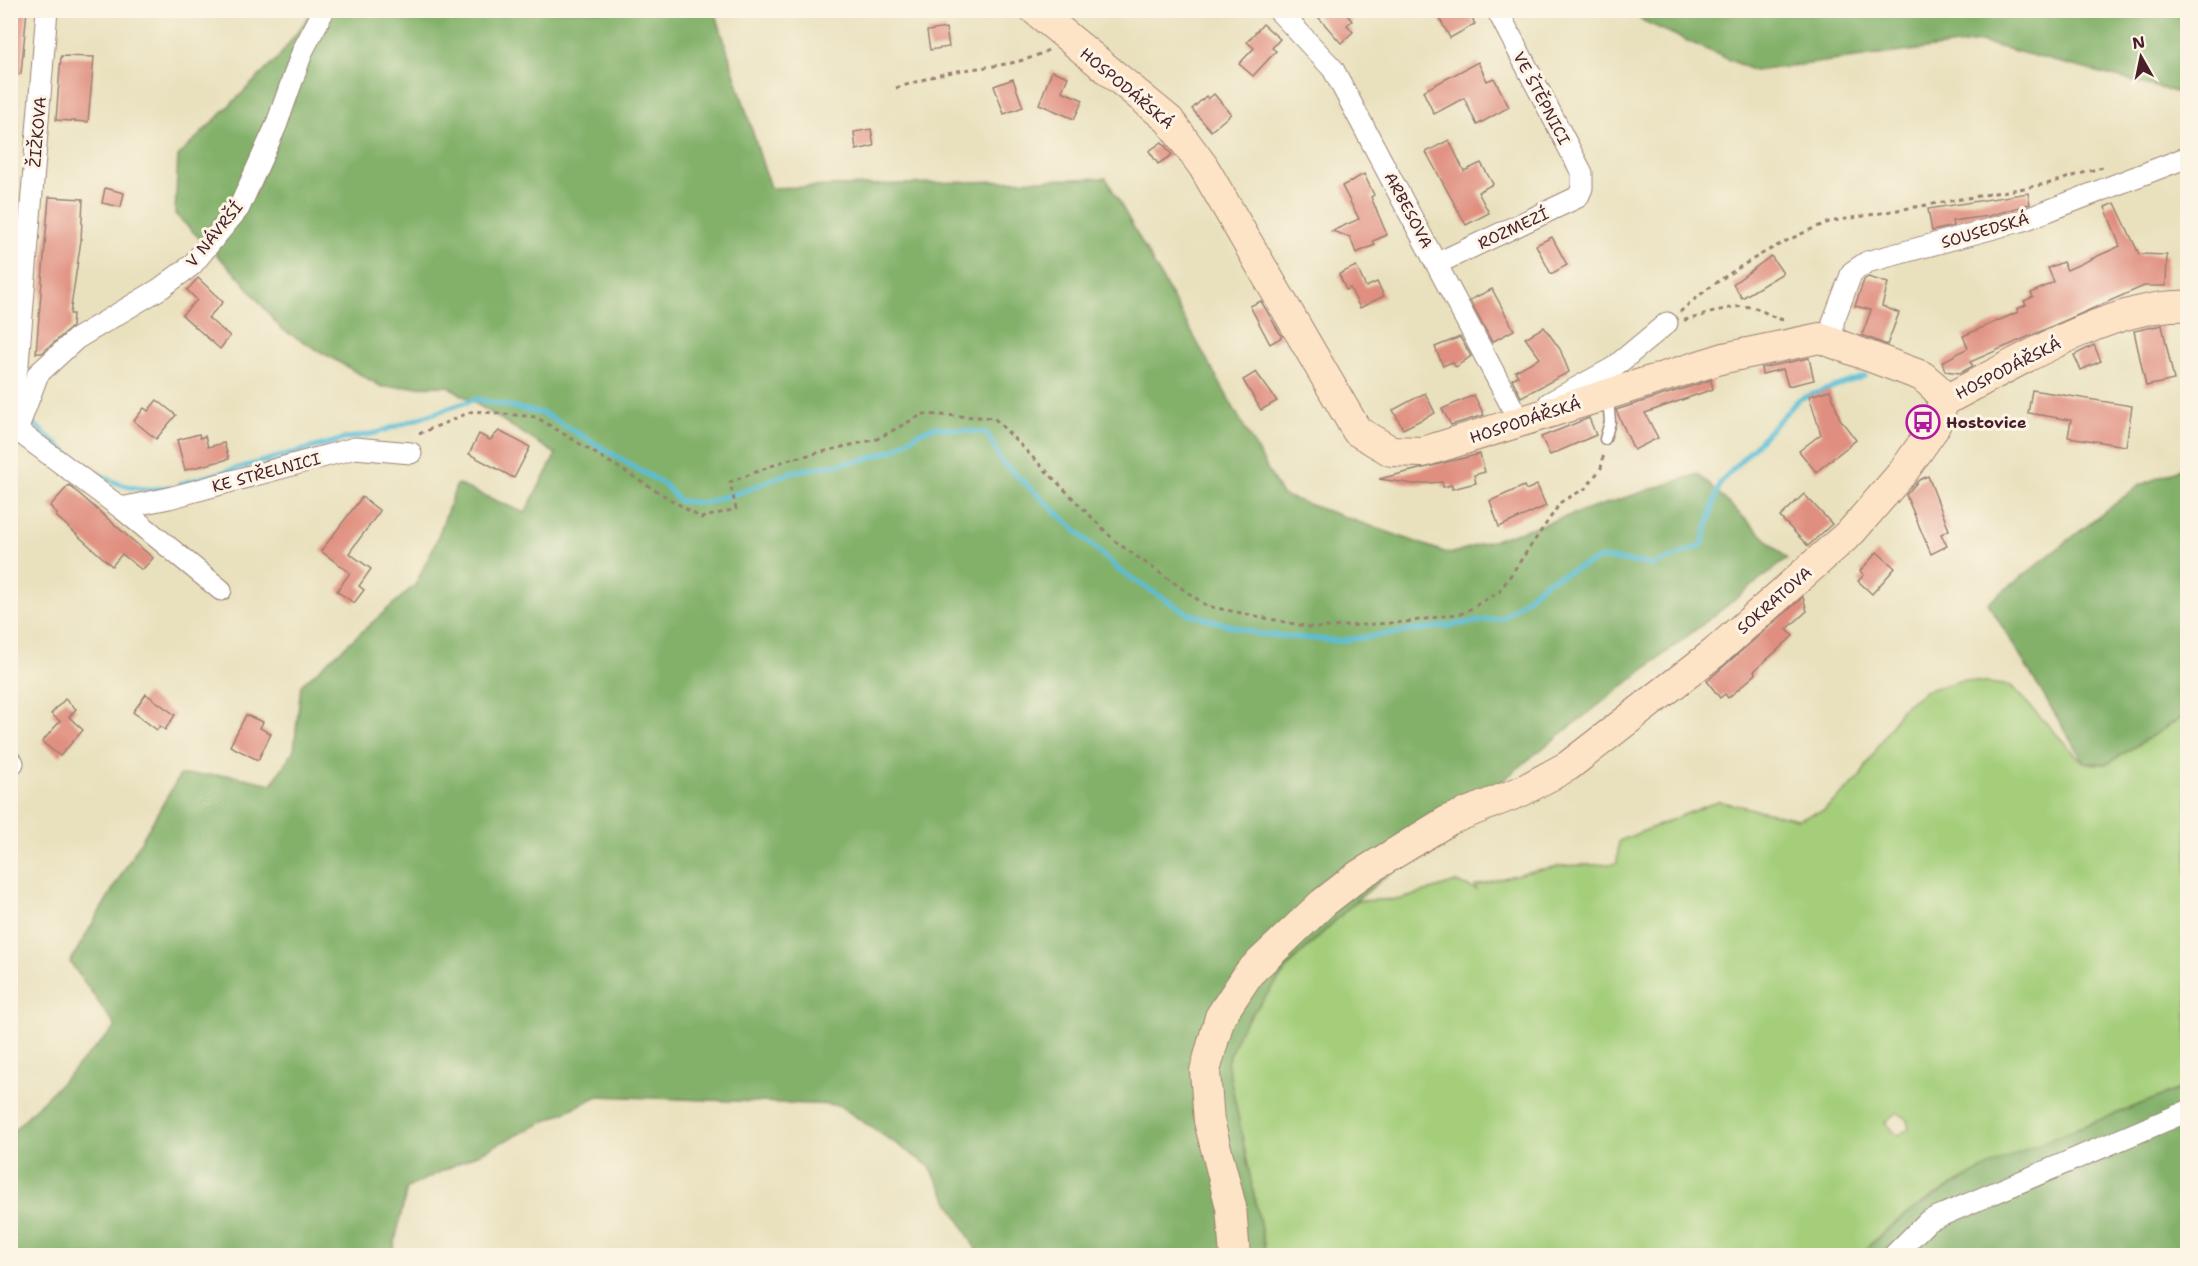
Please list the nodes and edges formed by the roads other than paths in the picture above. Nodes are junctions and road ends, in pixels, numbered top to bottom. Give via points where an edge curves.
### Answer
1 (47, 10) edge
2 (324, 10) edge
3 (1035, 10) edge
4 (1278, 10) edge
5 (1497, 10) edge
6 (2187, 157) edge
7 (1582, 188) joint
8 (1438, 263) junction
9 (2187, 306) edge
10 (1667, 323) road end
11 (1833, 343) junction
12 (1607, 393) junction
13 (10, 397) edge
14 (1944, 401) junction
15 (1524, 421) junction
16 (14, 427) edge
17 (1605, 439) road end
18 (414, 444) road end
19 (121, 508) junction
20 (221, 590) dead end
21 (2187, 1111) edge
22 (1235, 1256) edge
23 (1893, 1256) edge

1 - 13 street, ŽIŽKOVA via 18,364
2 - 16 street, V NÁVRŠÍ via 303,50 276,126 239,208 192,265 76,339 38,374
3 - 15 street, HOSPODÁŘSKÁ via 1169,120 1203,166 1358,430 1391,451 1423,452
4 - 8 street, ARBESOVA via 1333,69
5 - 7 street, VE ŠTĚPNICI via 1582,173
6 - 11 street, SOUSEDSKÁ via 2024,220 1867,262 1852,272 1833,322
7 - 8 street, ROZMEZÍ via 1578,197
8 - 15 street, ARBESOVA
9 - 14 street, HOSPODÁŘSKÁ via 2164,305 2060,340
10 - 15 street via 1612,368
11 - 12 street, HOSPODÁŘSKÁ via 1820,338 1724,358
11 - 14 street, HOSPODÁŘSKÁ via 1922,376
12 - 15 street, HOSPODÁŘSKÁ
12 - 17 lane via 1610,422
14 - 22 street, SOKRATOVA via 1934,428 1903,472 1852,531 1714,653 1568,766 1522,791 1449,820 1359,875 1323,903 1249,973 1220,1017 1205,1071 1209,1121 1231,1207
16 - 19 street
18 - 19 street, KE STŘELNICI via 355,448
19 - 20 street
21 - 23 street via 1928,1221

